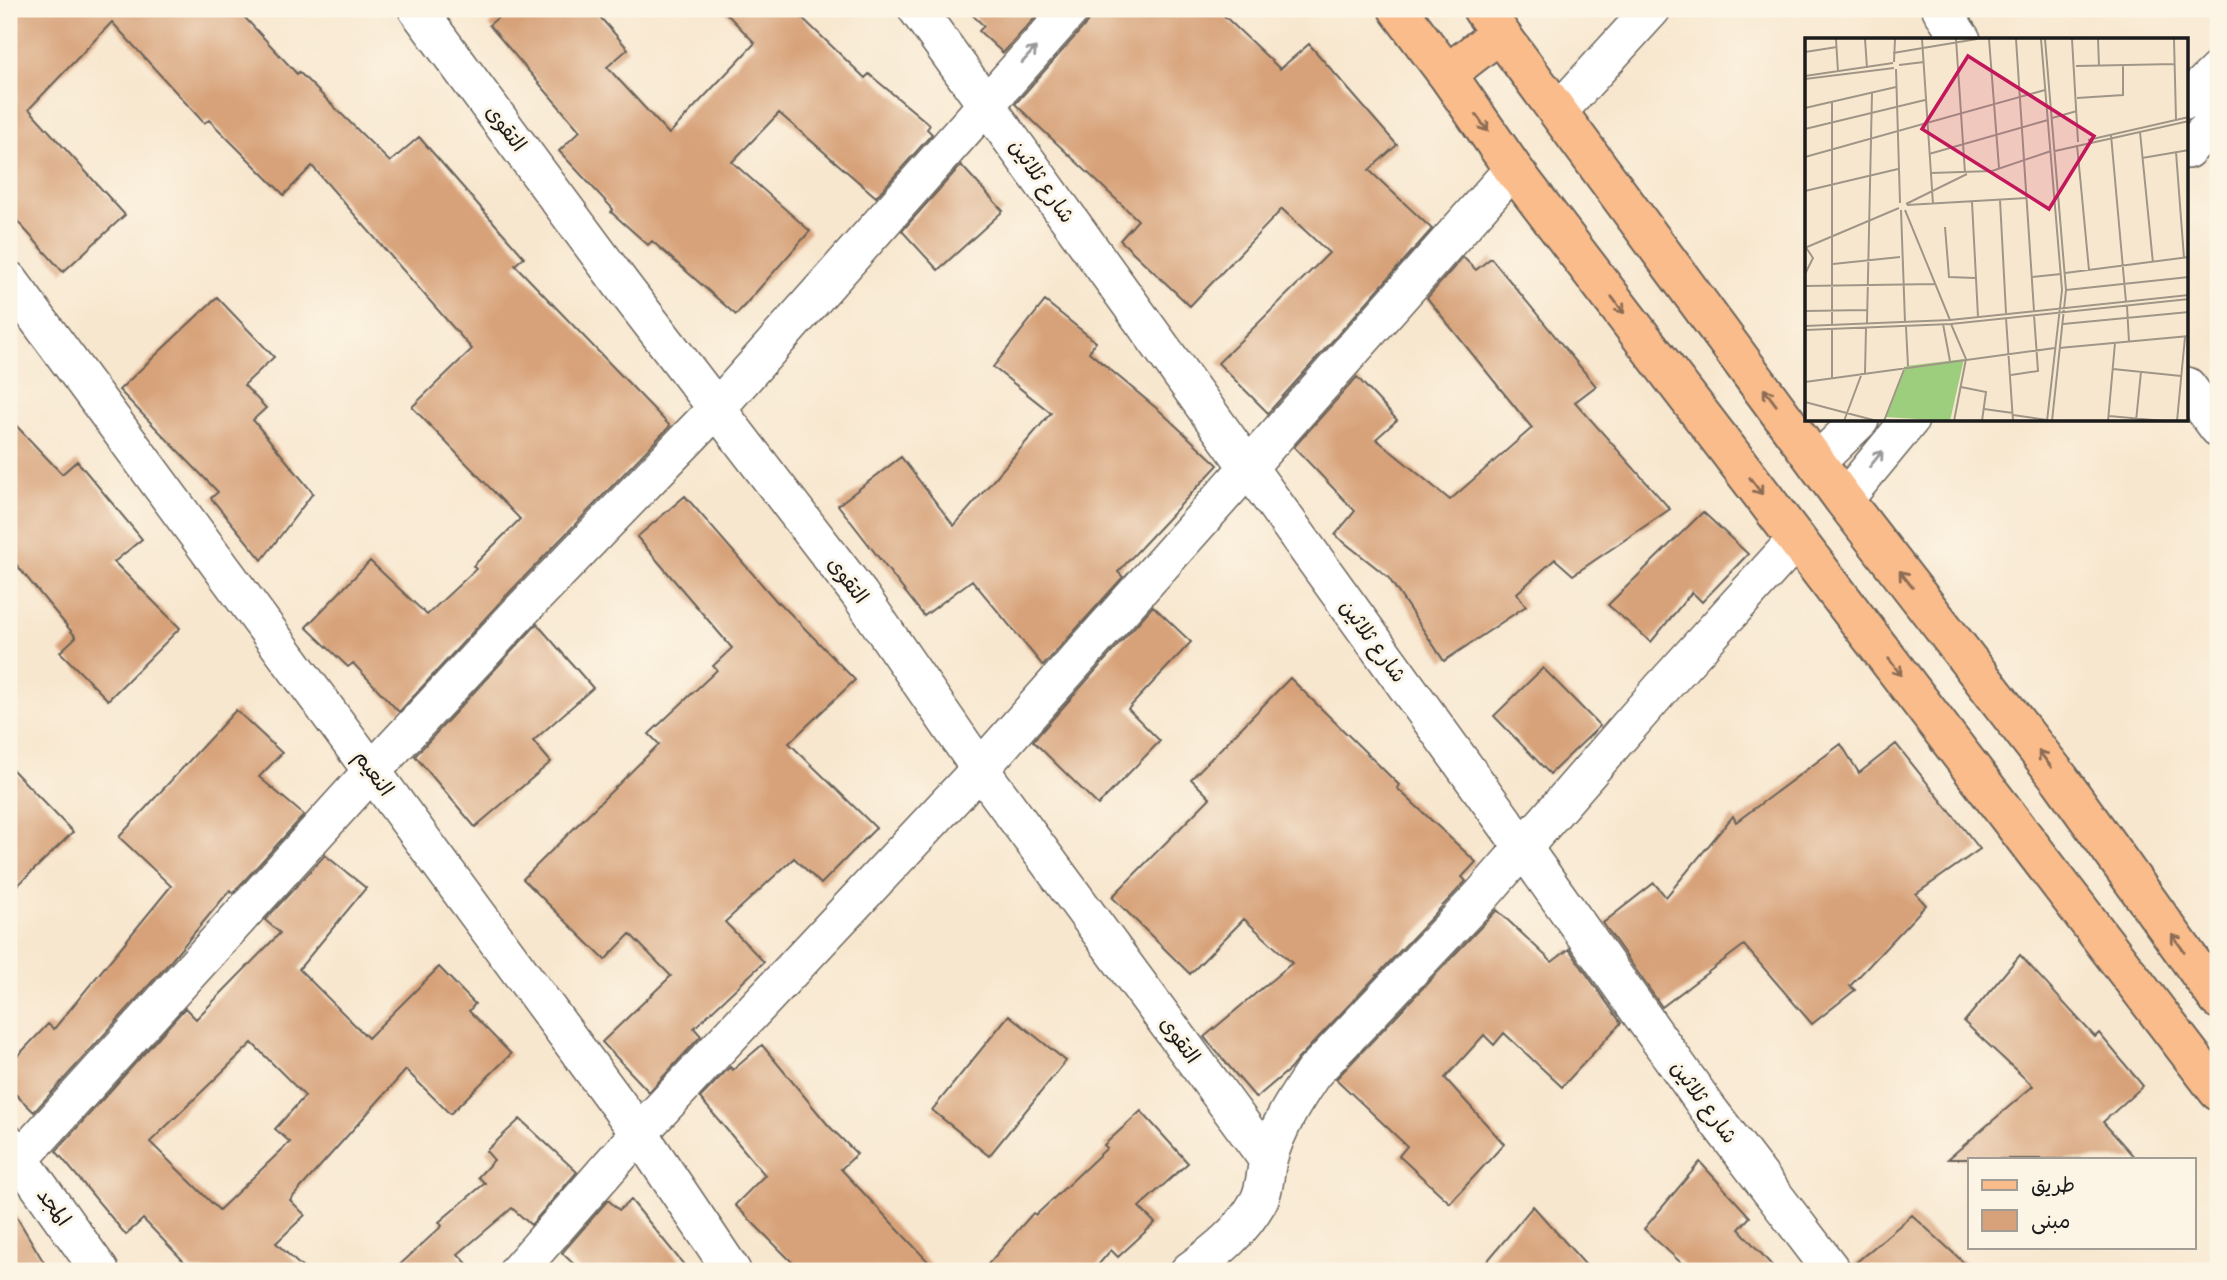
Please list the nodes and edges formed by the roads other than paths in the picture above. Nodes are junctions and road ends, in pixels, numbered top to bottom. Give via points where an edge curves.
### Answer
1 (417, 9) edge
2 (917, 9) edge
3 (1071, 9) edge
4 (1398, 9) edge
5 (1652, 9) edge
6 (1941, 9) edge
7 (1491, 21) edge
8 (1961, 38) edge
9 (2218, 69) edge
10 (1447, 74) junction
11 (2188, 99) edge
12 (986, 102) junction
13 (1558, 111) junction
14 (2218, 119) edge
15 (2188, 149) edge
16 (1513, 169) junction
17 (9, 279) edge
18 (2188, 387) edge
19 (718, 407) junction
20 (1858, 422) edge
21 (1908, 422) edge
22 (2218, 428) edge
23 (1818, 461) junction
24 (1248, 469) junction
25 (1844, 500) junction
26 (1797, 539) junction
27 (980, 768) junction
28 (373, 770) junction
29 (1524, 849) junction
30 (2218, 999) edge
31 (2206, 1049) edge
32 (2218, 1091) edge
33 (639, 1133) junction
34 (12, 1157) edge
35 (1268, 1160) junction
36 (100, 1271) edge
37 (518, 1271) edge
38 (732, 1271) edge
39 (1189, 1271) edge
40 (1832, 1271) edge

1 - 19 street, التقوى
2 - 12 street, شارع ثلاثين
12 -> 3 street
4 - 10 main road
5 - 13 street
6 - 8 street
7 - 10 main road
7 - 13 main road
9 - 11 street
10 -> 16 main road
12 - 19 street
12 - 24 street, شارع ثلاثين
23 -> 13 main road
14 - 15 street
16 - 24 street
16 -> 26 main road
17 - 28 street, النعيم
18 - 22 street
19 - 27 street, التقوى via 860,595
19 - 28 street
20 - 23 street
25 -> 21 street
23 - 25 main road
24 - 27 street
24 - 29 street, شارع ثلاثين
30 -> 25 main road via 2060,779
26 - 29 street
26 -> 31 main road
27 - 33 street
27 - 35 street, التقوى
28 - 33 street, النعيم
28 - 34 street
29 - 35 street via 1313,1073 1291,1106
29 - 40 street, شارع ثلاثين via 1709,1110
31 - 32 main road
33 - 37 street
33 - 38 street, النعيم
34 - 36 street, المجد
35 - 39 street via 1260,1199 1240,1230

